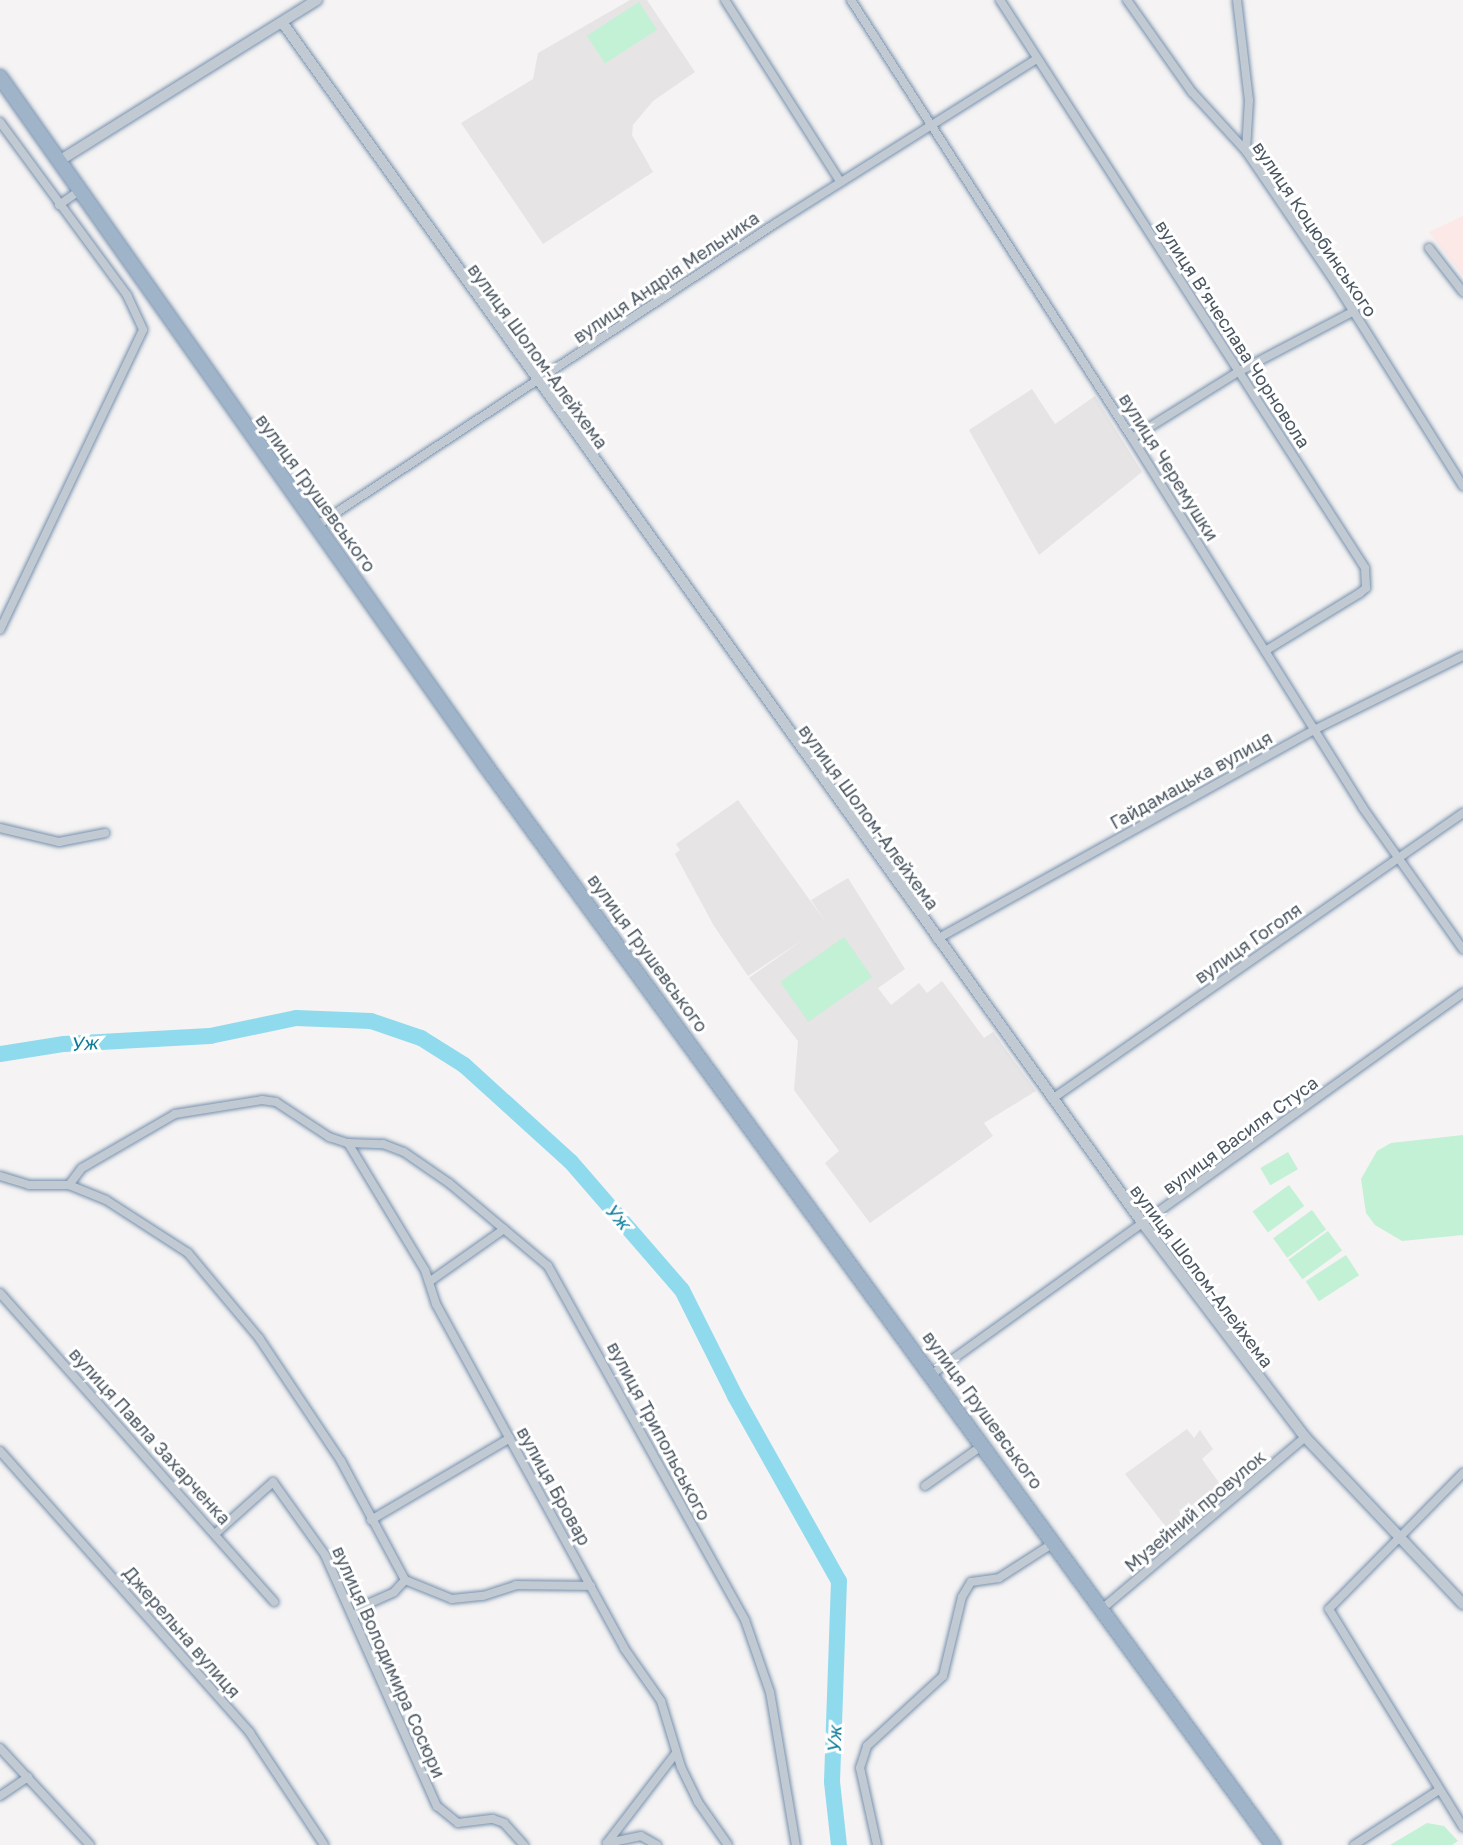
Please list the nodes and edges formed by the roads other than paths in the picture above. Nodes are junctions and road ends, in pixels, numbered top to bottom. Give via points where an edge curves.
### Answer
1 (317, 0) edge
2 (725, 0) edge
3 (851, 0) edge
4 (1000, 0) edge
5 (1127, 0) edge
6 (1237, 0) edge
7 (282, 22) junction
8 (1036, 59) junction
9 (0, 77) edge
10 (0, 122) edge
11 (931, 125) junction
12 (1246, 151) junction
13 (59, 161) junction
14 (840, 181) junction
15 (79, 191) junction
16 (59, 205) junction
17 (1429, 248) dead end
18 (1463, 292) edge
19 (1354, 311) junction
20 (1238, 372) junction
21 (537, 383) junction
22 (1132, 438) junction
23 (1463, 485) edge
24 (316, 526) junction
25 (0, 630) edge
26 (1265, 651) junction
27 (1463, 656) edge
28 (1314, 730) junction
29 (1463, 813) edge
30 (0, 828) edge
31 (105, 833) dead end
32 (1396, 859) junction
33 (937, 939) junction
34 (1463, 949) edge
35 (1463, 993) edge
36 (1052, 1099) junction
37 (348, 1143) junction
38 (0, 1175) edge
39 (69, 1185) junction
40 (1144, 1225) junction
41 (504, 1229) junction
42 (429, 1282) junction
43 (0, 1293) edge
44 (932, 1374) junction
45 (1305, 1437) junction
46 (510, 1438) junction
47 (983, 1445) junction
48 (0, 1451) edge
49 (1463, 1473) edge
50 (925, 1486) dead end
51 (371, 1520) junction
52 (215, 1534) junction
53 (1399, 1536) junction
54 (1055, 1542) junction
55 (405, 1580) junction
56 (590, 1586) junction
57 (274, 1602) dead end
58 (1463, 1604) edge
59 (1103, 1608) junction
60 (354, 1617) junction
61 (0, 1748) edge
62 (676, 1753) junction
63 (29, 1777) junction
64 (1439, 1790) junction
65 (0, 1796) edge
66 (1463, 1827) edge
67 (606, 1844) edge
68 (90, 1845) edge
69 (324, 1845) edge
70 (524, 1845) edge
71 (657, 1845) edge
72 (728, 1845) edge
73 (796, 1845) edge
74 (877, 1845) edge
75 (1273, 1845) edge
76 (1354, 1845) edge

1 - 7 street
2 - 14 street
3 - 11 street, вулиця Черемушки
4 - 8 street, вулиця Вʼячеслава Чорновола
5 - 12 street, вулиця Коцюбинського via 1192,92
6 - 12 street via 1249,100
7 - 13 street
7 - 21 street, вулиця Шолом-Алейхема
8 - 11 street, вулиця Андрія Мельника
8 - 20 street, вулиця Вʼячеслава Чорновола
9 - 13 highway, вулиця Грушевського
10 - 16 street
11 - 14 street, вулиця Андрія Мельника
11 - 22 street, вулиця Черемушки
12 - 19 street, вулиця Коцюбинського
13 - 15 highway, вулиця Грушевського
14 - 21 street, вулиця Андрія Мельника
15 - 16 street
15 - 24 highway, вулиця Грушевського
16 - 25 street via 127,295 143,330
17 - 18 street
19 - 20 street
19 - 23 street, вулиця Коцюбинського
20 - 22 street
20 - 26 street, вулиця Вʼячеслава Чорновола via 1360,559 1367,578 1360,593
21 - 24 street, вулиця Андрія Мельника
21 - 33 street, вулиця Шолом-Алейхема
22 - 26 street, вулиця Черемушки
24 - 44 highway, вулиця Грушевського
26 - 28 street, вулиця Черемушки
27 - 28 street, Гайдамацька вулиця
28 - 32 street, вулиця Черемушки
28 - 33 street, Гайдамацька вулиця
29 - 32 street, вулиця Гоголя
30 - 31 street via 58,842
32 - 34 street, вулиця Черемушки
32 - 36 street, вулиця Гоголя
33 - 36 street, вулиця Шолом-Алейхема
35 - 40 street, вулиця Василя Стуса
36 - 40 street, вулиця Шолом-Алейхема
37 - 39 street via 329,1137 276,1101 188,1110 82,1168
37 - 41 street, вулиця Трипольського via 383,1144 404,1152
37 - 42 street, вулиця Бровар
38 - 39 street via 29,1185
39 - 51 street via 106,1200 160,1232 206,1273 259,1338 341,1461
40 - 44 street, вулиця Василя Стуса
40 - 45 street, вулиця Шолом-Алейхема
41 - 42 street
41 - 73 street, вулиця Трипольського via 548,1266 561,1285 625,1410 745,1620 770,1692
42 - 46 street, вулиця Бровар via 436,1304
43 - 52 street, вулиця Павла Захарченка
44 - 47 highway, вулиця Грушевського
45 - 53 street, вулиця Шолом-Алейхема
45 - 59 street, Музейний провулок
46 - 51 street
46 - 56 street, вулиця Бровар
47 - 50 street
47 - 54 highway, вулиця Грушевського
48 - 69 street, Джерельна вулиця via 250,1733
49 - 53 street
51 - 55 street
52 - 57 street, вулиця Павла Захарченка
52 - 60 street, вулиця Володимира Сосюри via 273,1482 311,1531
53 - 58 street, вулиця Шолом-Алейхема
53 - 64 street via 1329,1609
54 - 59 highway, вулиця Грушевського
54 - 74 street via 999,1578 971,1582 962,1597 943,1676 867,1746 860,1768
55 - 56 street via 452,1599 483,1596 516,1585
55 - 60 street via 394,1592 361,1607
56 - 62 street, вулиця Бровар via 661,1701
59 - 75 highway, вулиця Грушевського
60 - 70 street, вулиця Володимира Сосюри via 437,1806 458,1823 493,1819 504,1823
61 - 63 street
62 - 67 street
62 - 72 street, вулиця Бровар via 698,1802
63 - 65 street
63 - 68 street
64 - 66 street
64 - 76 street
67 - 71 street via 641,1836

